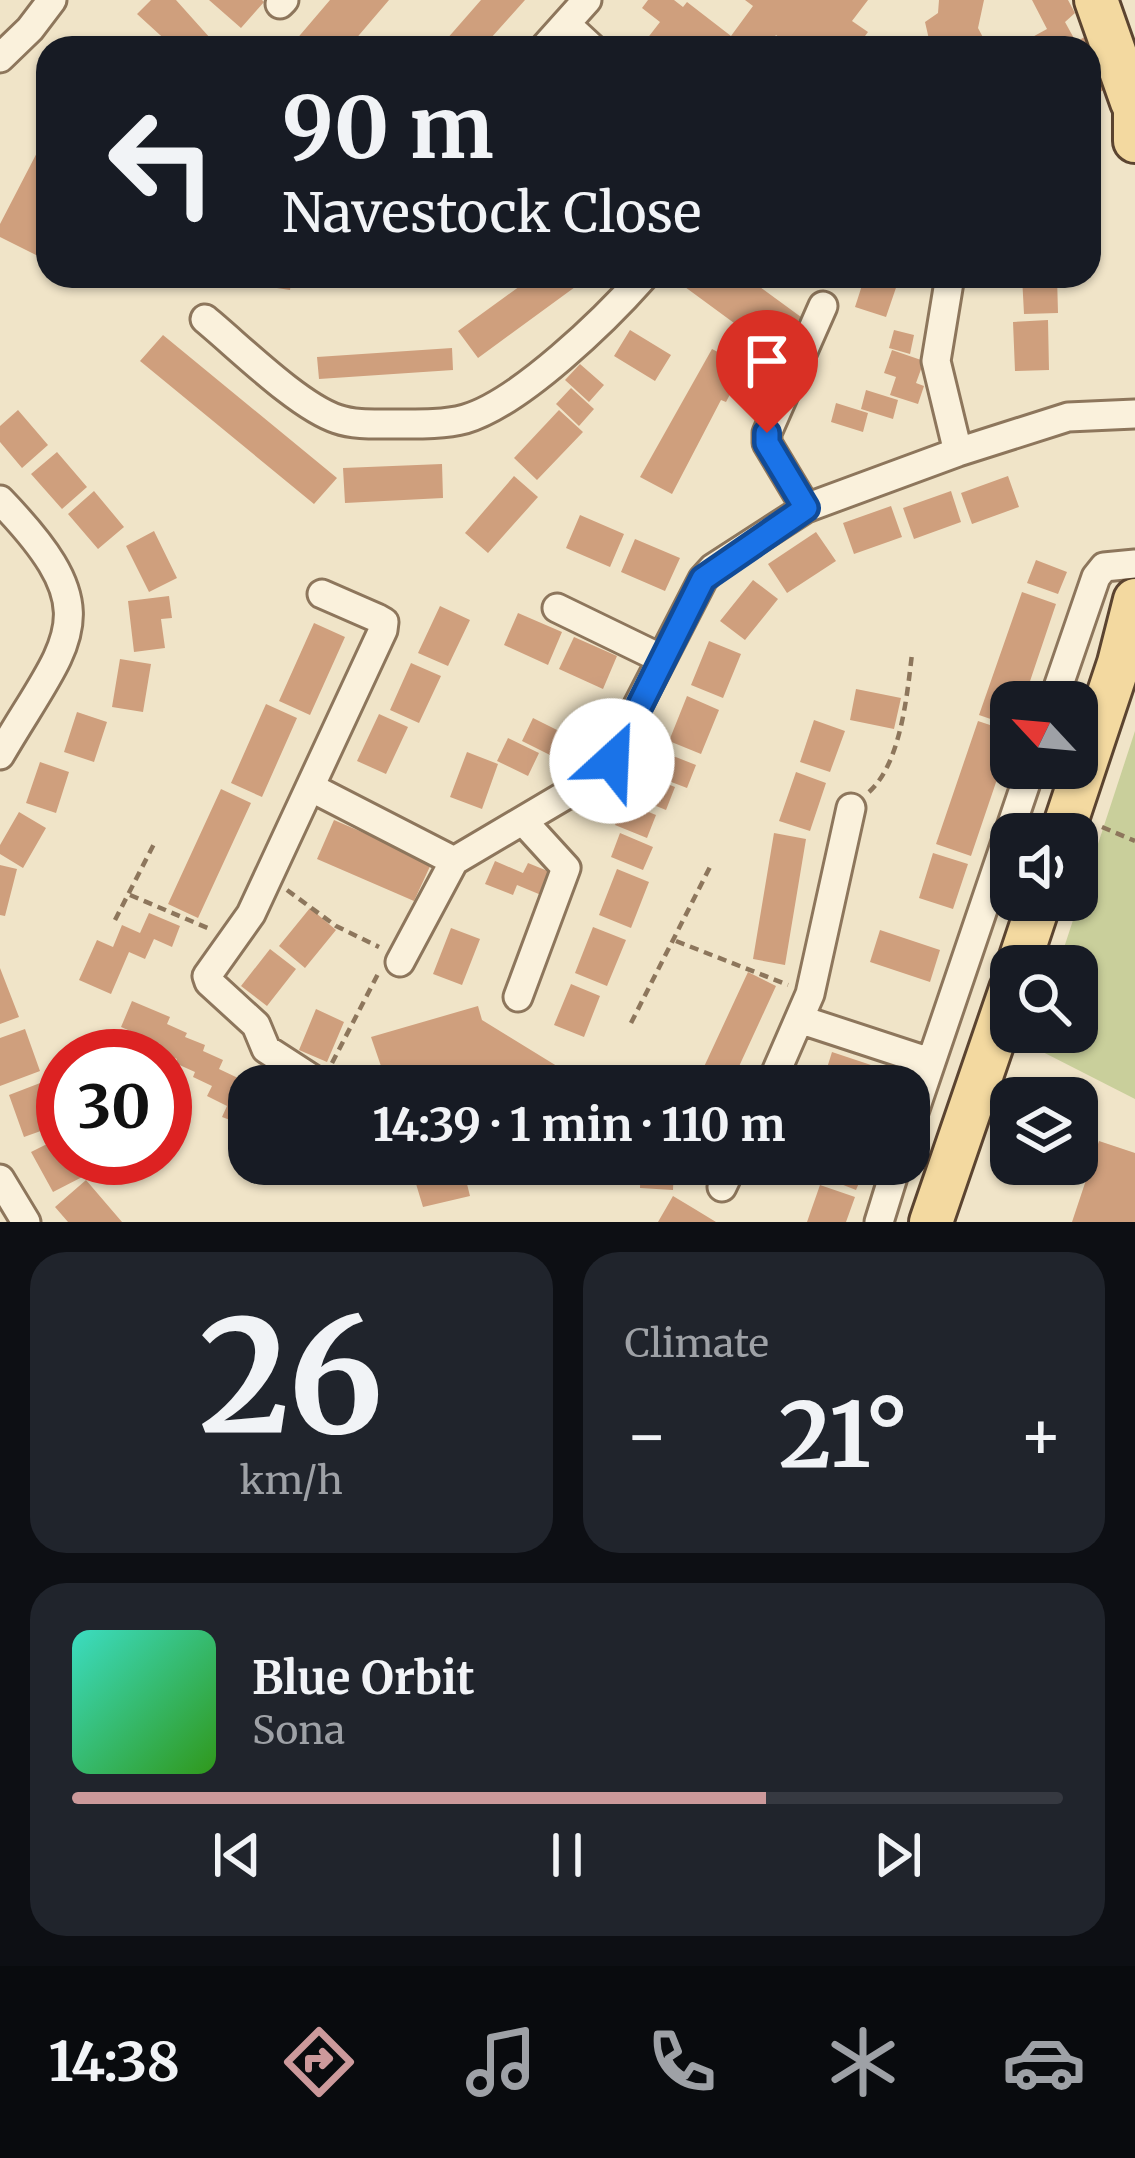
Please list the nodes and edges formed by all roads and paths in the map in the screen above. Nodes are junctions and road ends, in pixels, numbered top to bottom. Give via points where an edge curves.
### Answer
1 (52, 0) edge
2 (587, 0) edge
3 (1096, 0) edge
4 (566, 24) junction
5 (555, 36) edge
6 (579, 36) edge
7 (0, 58) edge
8 (1134, 108) edge
9 (632, 288) edge
10 (948, 288) edge
11 (823, 306) dead end
12 (205, 320) dead end
13 (1135, 415) edge
14 (958, 452) junction
15 (0, 500) edge
16 (806, 508) junction
17 (1135, 564) edge
18 (322, 593) dead end
19 (1135, 600) edge
20 (556, 608) dead end
21 (911, 655) dead end
22 (660, 658) junction
23 (1061, 681) edge
24 (0, 755) edge
25 (310, 787) junction
26 (1024, 789) edge
27 (851, 808) joint
28 (1069, 813) edge
29 (524, 821) junction
30 (155, 842) dead end
31 (454, 861) junction
32 (711, 865) dead end
33 (268, 876) junction
34 (130, 895) junction
35 (115, 920) dead end
36 (232, 938) junction
37 (674, 941) junction
38 (397, 957) junction
39 (518, 998) dead end
40 (806, 1007) junction
41 (632, 1023) dead end
42 (990, 1049) edge
43 (930, 1062) junction
44 (290, 1065) edge
45 (333, 1065) edge
46 (780, 1065) edge
47 (929, 1065) edge
48 (0, 1179) edge
49 (890, 1185) edge
50 (26, 1222) edge
51 (879, 1222) edge
52 (931, 1222) edge

1 - 7 street
2 - 4 street
3 - 8 main road
4 - 5 street
4 - 6 street
9 - 12 street via 547,367 464,419 337,419
10 - 14 street via 936,361
11 - 16 street via 767,433
13 - 14 street via 1067,417
14 - 16 street
15 - 24 street via 56,573 71,619 59,659
16 - 22 street via 703,579
17 - 23 street via 1104,568 1096,577
18 - 25 street via 384,622
19 - 28 main road
20 - 22 street
21 - 27 path via 896,742 878,784
22 - 29 street via 603,773
25 - 31 street
25 - 33 street
26 - 43 street
27 - 40 street
29 - 31 street
29 - 39 street via 566,868
30 - 34 path
31 - 38 street
32 - 37 path
33 - 36 street
33 - 38 path via 336,926
34 - 35 path
34 - 36 path
36 - 44 street via 209,982 256,1025 266,1049
37 - 40 path
37 - 41 path
38 - 45 path
40 - 43 street
40 - 46 street
42 - 52 main road
43 - 47 street
48 - 50 street
49 - 51 street

